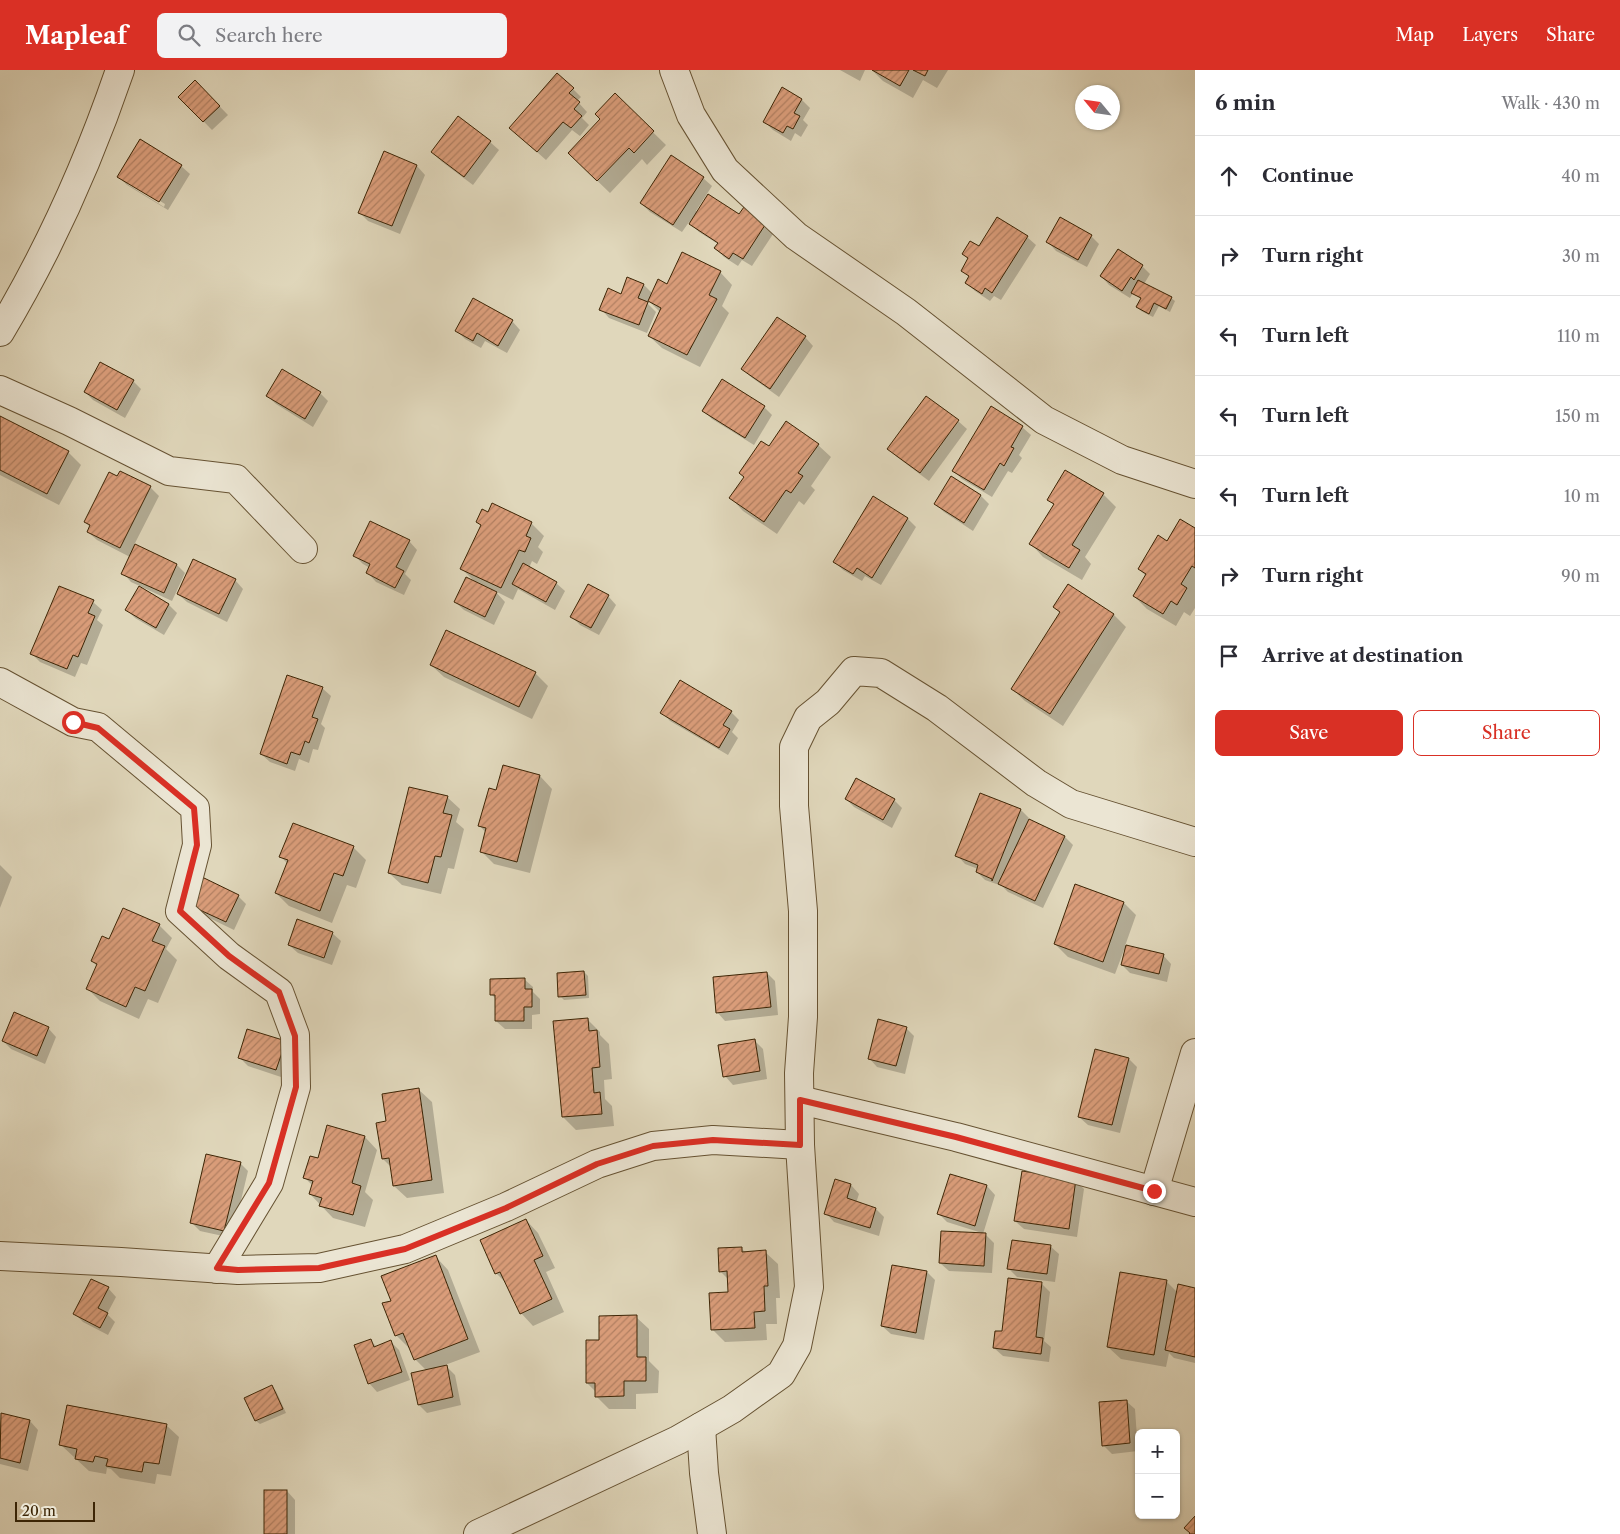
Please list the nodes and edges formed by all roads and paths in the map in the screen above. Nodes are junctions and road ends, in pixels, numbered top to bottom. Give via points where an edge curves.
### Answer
1 (120, 70) edge
2 (674, 70) edge
3 (0, 332) edge
4 (0, 390) edge
5 (1195, 484) edge
6 (303, 550) dead end
7 (0, 682) edge
8 (1195, 842) edge
9 (1195, 1053) edge
10 (800, 1100) junction
11 (800, 1145) junction
12 (1154, 1191) junction
13 (1195, 1202) edge
14 (0, 1256) edge
15 (217, 1268) junction
16 (701, 1427) junction
17 (478, 1534) edge
18 (712, 1534) edge

1 - 3 street via 65,208
2 - 5 street via 691,115 725,170 796,236 906,312 1044,420 1122,460
4 - 6 street via 169,471 236,479
7 - 15 street via 73,722 98,728 194,808 197,845 180,911 229,956 279,992 283,1000 295,1036 296,1087 269,1183
8 - 10 street via 1070,804 1036,783 937,708 881,673 854,671 828,702 808,718 794,747 794,806 803,911
9 - 12 street
10 - 11 street
10 - 12 street via 956,1137
11 - 15 street via 713,1140 653,1146 597,1164 506,1208 405,1249 319,1268
11 - 16 street via 809,1287 797,1346 781,1374
12 - 13 street
14 - 15 street
16 - 17 street
16 - 18 street

